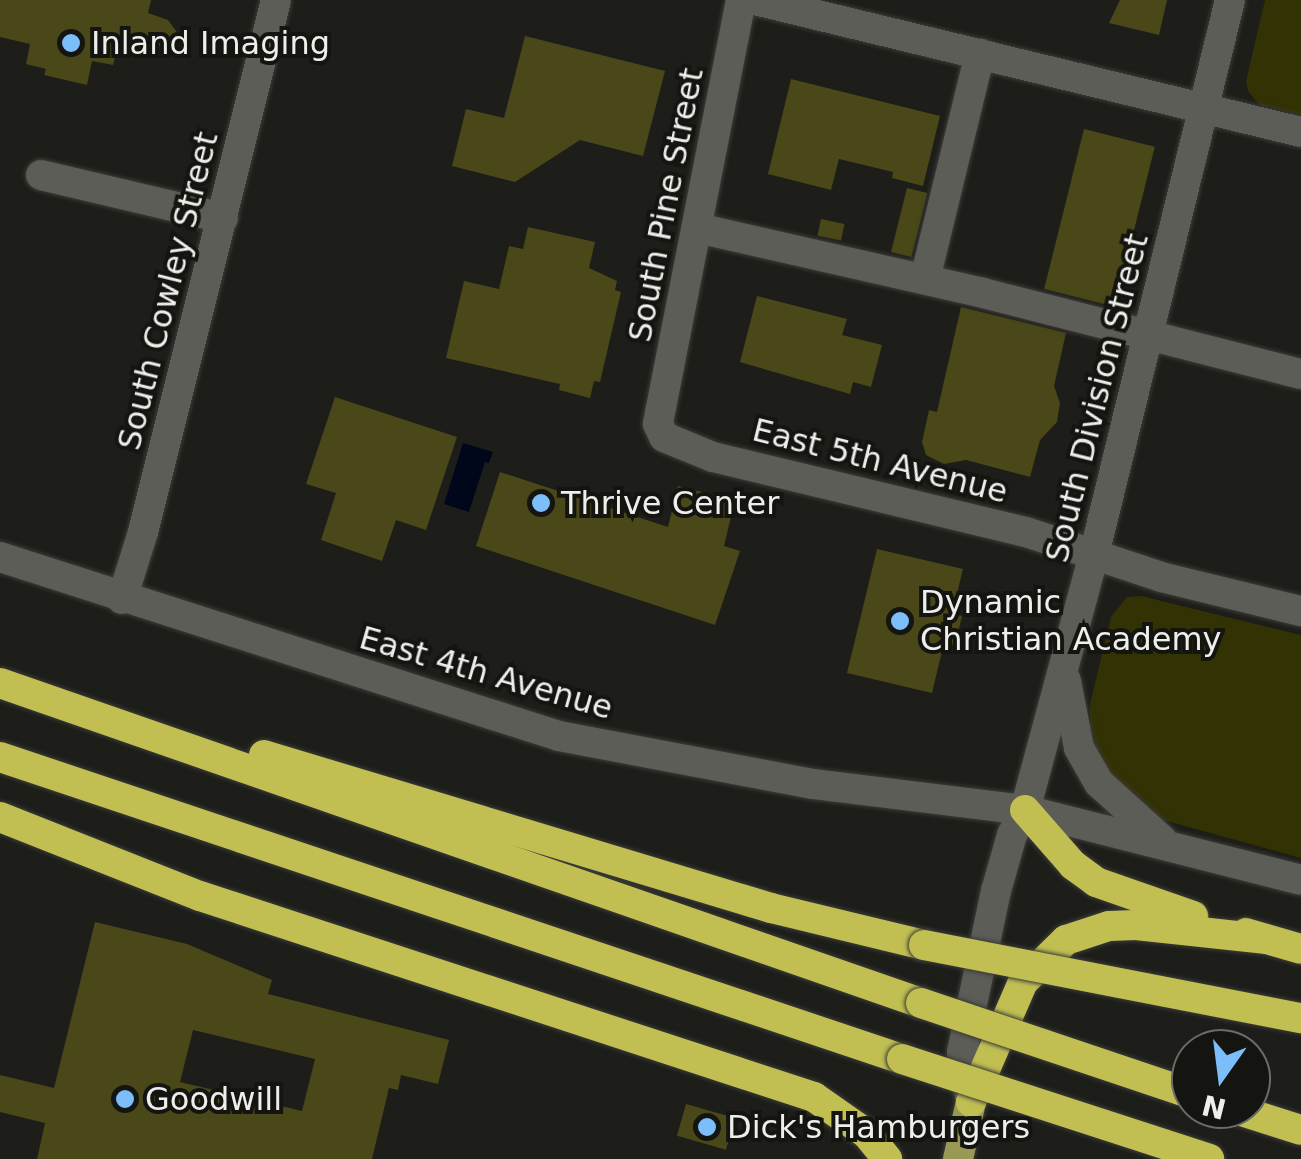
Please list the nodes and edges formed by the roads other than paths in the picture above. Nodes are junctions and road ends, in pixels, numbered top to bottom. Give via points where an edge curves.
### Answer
1 (276, 0) edge
2 (741, 0) edge
3 (755, 0) edge
4 (1230, 0) edge
5 (980, 54) junction
6 (1204, 108) junction
7 (1301, 132) edge
8 (41, 175) dead end
9 (223, 218) junction
10 (697, 228) junction
11 (925, 280) junction
12 (1148, 336) junction
13 (1301, 374) edge
14 (658, 424) joint
15 (1094, 554) junction
16 (0, 557) edge
17 (122, 598) junction
18 (1301, 611) edge
19 (1064, 666) junction
20 (0, 682) edge
21 (0, 758) edge
22 (1026, 810) junction
23 (0, 817) edge
24 (1165, 842) junction
25 (1301, 880) edge
26 (1264, 939) junction
27 (1301, 948) edge
28 (1301, 1018) edge
29 (1171, 1087) edge
30 (971, 1102) junction
31 (1271, 1120) edge
32 (1301, 1130) edge
33 (887, 1159) edge
34 (958, 1159) edge
35 (1209, 1159) edge

1 - 9 street, South Cowley Street
2 - 10 street, South Pine Street
3 - 5 street
4 - 6 street, South Division Street
5 - 6 street
5 - 11 street
6 - 7 street
6 - 12 street, South Division Street
8 - 9 street
9 - 17 street, South Cowley Street
10 - 11 street
10 - 14 street, South Pine Street
11 - 12 street
12 - 13 street
12 - 15 street, South Division Street
14 - 15 street, East 5th Avenue via 664,436 713,457
15 - 18 street, East 5th Avenue
15 - 19 street, South Division Street
16 - 17 street, East 4th Avenue
17 - 22 street, East 4th Avenue via 559,736 813,784
19 - 22 street, South Division Street
19 - 24 street via 1080,748 1099,783
20 - 28 highway, bridge via 449,808 771,908 924,945
20 - 29 highway, bridge
21 - 35 highway, bridge
22 - 24 street, East 4th Avenue
22 - 26 highway via 1096,882
22 - 30 street, South Division Street via 1004,859 962,1052
23 - 33 highway via 200,896 814,1097 867,1134
24 - 25 street, East 4th Avenue
26 - 27 highway
26 - 30 highway via 1136,925 1066,940 1023,982
30 - 34 main road, South Division Street
31 - 32 highway

